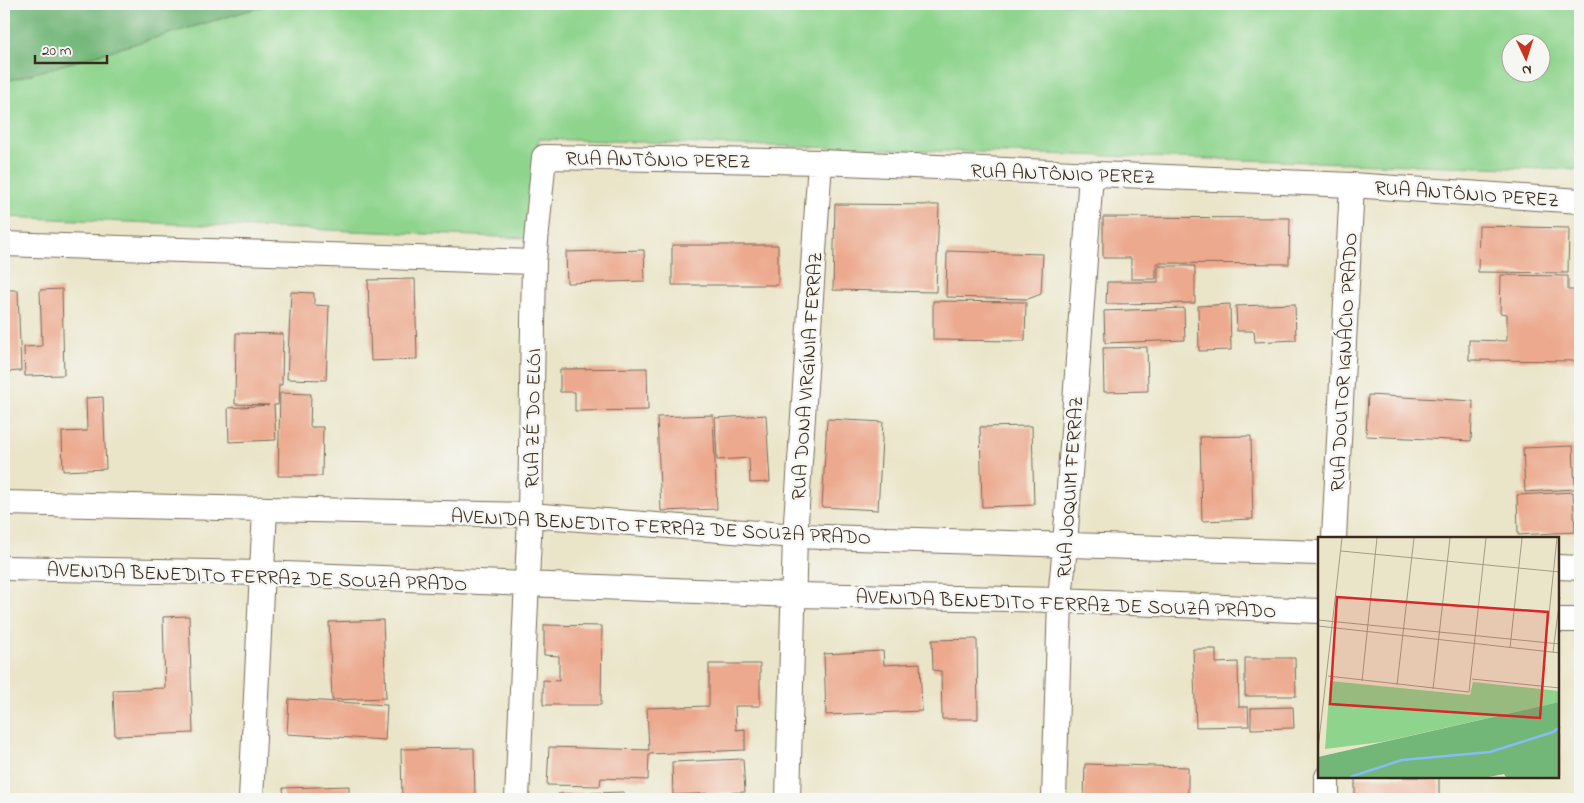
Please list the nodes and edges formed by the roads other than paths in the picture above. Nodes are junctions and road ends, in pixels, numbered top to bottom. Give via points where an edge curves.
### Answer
1 (544, 157) joint
2 (820, 162) junction
3 (1092, 174) junction
4 (1352, 186) junction
5 (1580, 201) edge
6 (4, 244) edge
7 (534, 262) junction
8 (4, 502) edge
9 (264, 509) junction
10 (530, 515) junction
11 (795, 536) junction
12 (1334, 537) edge
13 (1065, 545) junction
14 (1318, 553) edge
15 (1559, 567) edge
16 (4, 568) edge
17 (1580, 568) edge
18 (261, 573) junction
19 (527, 585) junction
20 (794, 595) junction
21 (1060, 600) junction
22 (1318, 611) edge
23 (1559, 620) edge
24 (1580, 620) edge
25 (1328, 778) edge
26 (251, 799) edge
27 (518, 799) edge
28 (788, 799) edge
29 (1054, 799) edge
30 (1327, 799) edge

1 - 2 street, RUA ANTÔNIO PEREZ
1 - 7 street, RUA ZÉ DO ELÓI
2 - 3 street, RUA ANTÔNIO PEREZ
2 - 11 street, RUA DONA VIRGÍNIA FERRAZ
3 - 4 street, RUA ANTÔNIO PEREZ
3 - 13 street, RUA JOQUIM FERRAZ
4 - 5 street, RUA ANTÔNIO PEREZ
4 - 12 street, RUA DOUTOR IGNÁCIO PRADO
6 - 7 street
7 - 10 street, RUA ZÉ DO ELÓI
8 - 9 street, AVENIDA BENEDITO FERRAZ DE SOUZA PRADO
9 - 10 street, AVENIDA BENEDITO FERRAZ DE SOUZA PRADO
9 - 18 street
10 - 11 street, AVENIDA BENEDITO FERRAZ DE SOUZA PRADO
10 - 19 street, RUA ZÉ DO ELÓI
11 - 13 street, AVENIDA BENEDITO FERRAZ DE SOUZA PRADO
11 - 20 street, RUA DONA VIRGÍNIA FERRAZ
13 - 14 street, AVENIDA BENEDITO FERRAZ DE SOUZA PRADO
13 - 21 street, RUA JOQUIM FERRAZ
15 - 17 street
16 - 18 street, AVENIDA BENEDITO FERRAZ DE SOUZA PRADO
18 - 19 street, AVENIDA BENEDITO FERRAZ DE SOUZA PRADO
18 - 26 street
19 - 20 street, AVENIDA BENEDITO FERRAZ DE SOUZA PRADO
19 - 27 street, RUA ZÉ DO ELÓI
20 - 21 street, AVENIDA BENEDITO FERRAZ DE SOUZA PRADO
20 - 28 street, RUA DONA VIRGÍNIA FERRAZ
21 - 22 street, AVENIDA BENEDITO FERRAZ DE SOUZA PRADO
21 - 29 street, RUA JOQUIM FERRAZ
23 - 24 street
25 - 30 street

